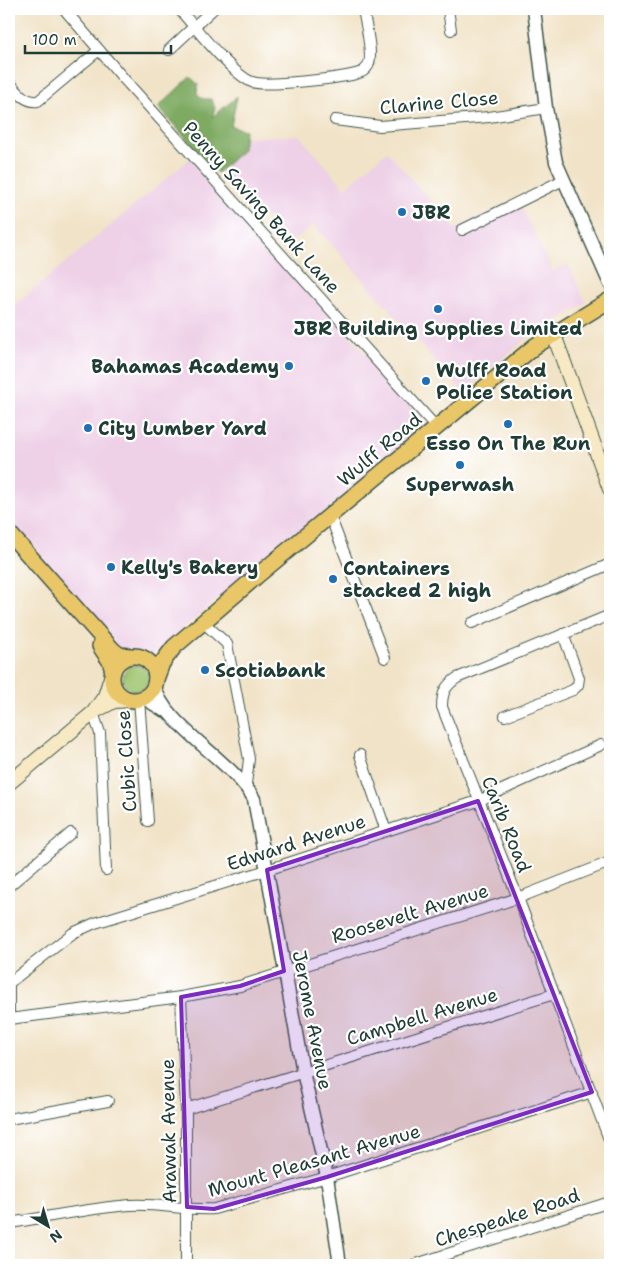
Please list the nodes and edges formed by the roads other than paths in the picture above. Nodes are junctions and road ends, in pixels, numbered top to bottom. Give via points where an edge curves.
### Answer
1 (64, 9) edge
2 (179, 9) edge
3 (213, 9) edge
4 (363, 9) edge
5 (448, 9) edge
6 (534, 9) edge
7 (195, 26) junction
8 (451, 30) dead end
9 (99, 50) junction
10 (170, 50) dead end
11 (9, 82) edge
12 (546, 108) junction
13 (335, 120) dead end
14 (563, 180) junction
15 (462, 230) dead end
16 (610, 284) edge
17 (610, 300) edge
18 (554, 334) junction
19 (436, 427) junction
20 (610, 489) edge
21 (330, 516) junction
22 (9, 533) edge
23 (9, 544) edge
24 (610, 564) edge
25 (610, 615) edge
26 (203, 622) junction
27 (472, 623) dead end
28 (563, 634) junction
29 (181, 640) junction
30 (132, 656) junction
31 (385, 658) dead end
32 (113, 673) junction
33 (155, 683) junction
34 (138, 699) junction
35 (93, 713) junction
36 (505, 716) dead end
37 (174, 717) junction
38 (601, 744) dead end
39 (360, 755) dead end
40 (9, 783) edge
41 (246, 784) junction
42 (478, 801) junction
43 (148, 821) dead end
44 (386, 830) junction
45 (72, 833) dead end
46 (610, 862) edge
47 (106, 870) dead end
48 (267, 870) junction
49 (9, 886) edge
50 (518, 898) junction
51 (284, 971) junction
52 (9, 984) edge
53 (554, 994) junction
54 (181, 996) junction
55 (9, 1019) edge
56 (302, 1072) junction
57 (592, 1092) junction
58 (108, 1101) dead end
59 (186, 1109) junction
60 (9, 1119) edge
61 (610, 1142) edge
62 (326, 1177) junction
63 (610, 1202) edge
64 (187, 1207) junction
65 (9, 1223) edge
66 (186, 1265) edge
67 (340, 1265) edge
68 (414, 1265) edge

1 - 9 street, Penny Saving Bank Lane
2 - 7 street
3 - 7 street
4 - 7 street via 370,56 366,69 347,75 278,83 252,82 238,72
5 - 8 street
6 - 12 street
7 - 10 street
9 - 11 street via 38,101 25,99
9 - 19 street, Penny Saving Bank Lane
12 - 13 street, Clarine Close via 489,117 380,126
12 - 14 street via 556,162
14 - 15 street
14 - 16 street
17 - 18 main road, Wulff Road
18 - 19 main road, Wulff Road
18 - 20 main road
19 - 21 main road, Wulff Road
21 - 26 main road, Wulff Road
21 - 31 street
22 - 30 main road via 112,649 119,655
23 - 32 main road via 105,652 113,665
24 - 27 street
25 - 28 street, Carib Road
26 - 29 main road, Wulff Road
26 - 41 street, Jerome Avenue via 227,644 249,759
28 - 36 street via 579,678 578,685 573,690
28 - 42 street, Carib Road via 472,670 447,685 442,707
29 - 30 main road, Wulff Road via 146,657
29 - 33 main road, Wulff Road via 162,663
30 - 32 main road via 118,663
30 - 33 main road via 141,657 152,666
32 - 34 main road via 112,681 118,694
32 - 35 main road via 105,696
33 - 34 main road
33 - 37 street, Jerome Avenue via 158,696
34 - 35 main road via 114,701
34 - 37 street, Jerome Avenue
34 - 43 street, Cubic Close
35 - 40 main road
35 - 47 street via 100,733
37 - 41 street, Jerome Avenue
38 - 42 street, Edward Avenue
39 - 44 street
41 - 48 street, Jerome Avenue via 254,799
42 - 44 street, Edward Avenue
42 - 50 street, Carib Road
44 - 48 street, Edward Avenue
45 - 49 street
46 - 50 street, Roosevelt Avenue
48 - 51 street, Jerome Avenue
48 - 52 street, Edward Avenue via 73,933
50 - 51 street, Roosevelt Avenue
50 - 53 street, Carib Road
51 - 54 street, Roosevelt Avenue via 240,986
51 - 56 street, Jerome Avenue
52 - 55 street, Edward Avenue
53 - 56 street, Campbell Avenue
53 - 57 street, Carib Road
54 - 55 street, Roosevelt Avenue
54 - 59 street, Arawak Avenue
56 - 59 street, Campbell Avenue
56 - 62 street, Jerome Avenue
57 - 61 street, Carib Road
57 - 62 street, Mount Pleasant Avenue
58 - 60 street
59 - 64 street, Arawak Avenue
62 - 64 street, Mount Pleasant Avenue via 214,1209
62 - 67 street, Jerome Avenue
63 - 68 street, Chespeake Road
64 - 65 street, Mount Pleasant Avenue via 131,1205
64 - 66 street, Arawak Avenue

